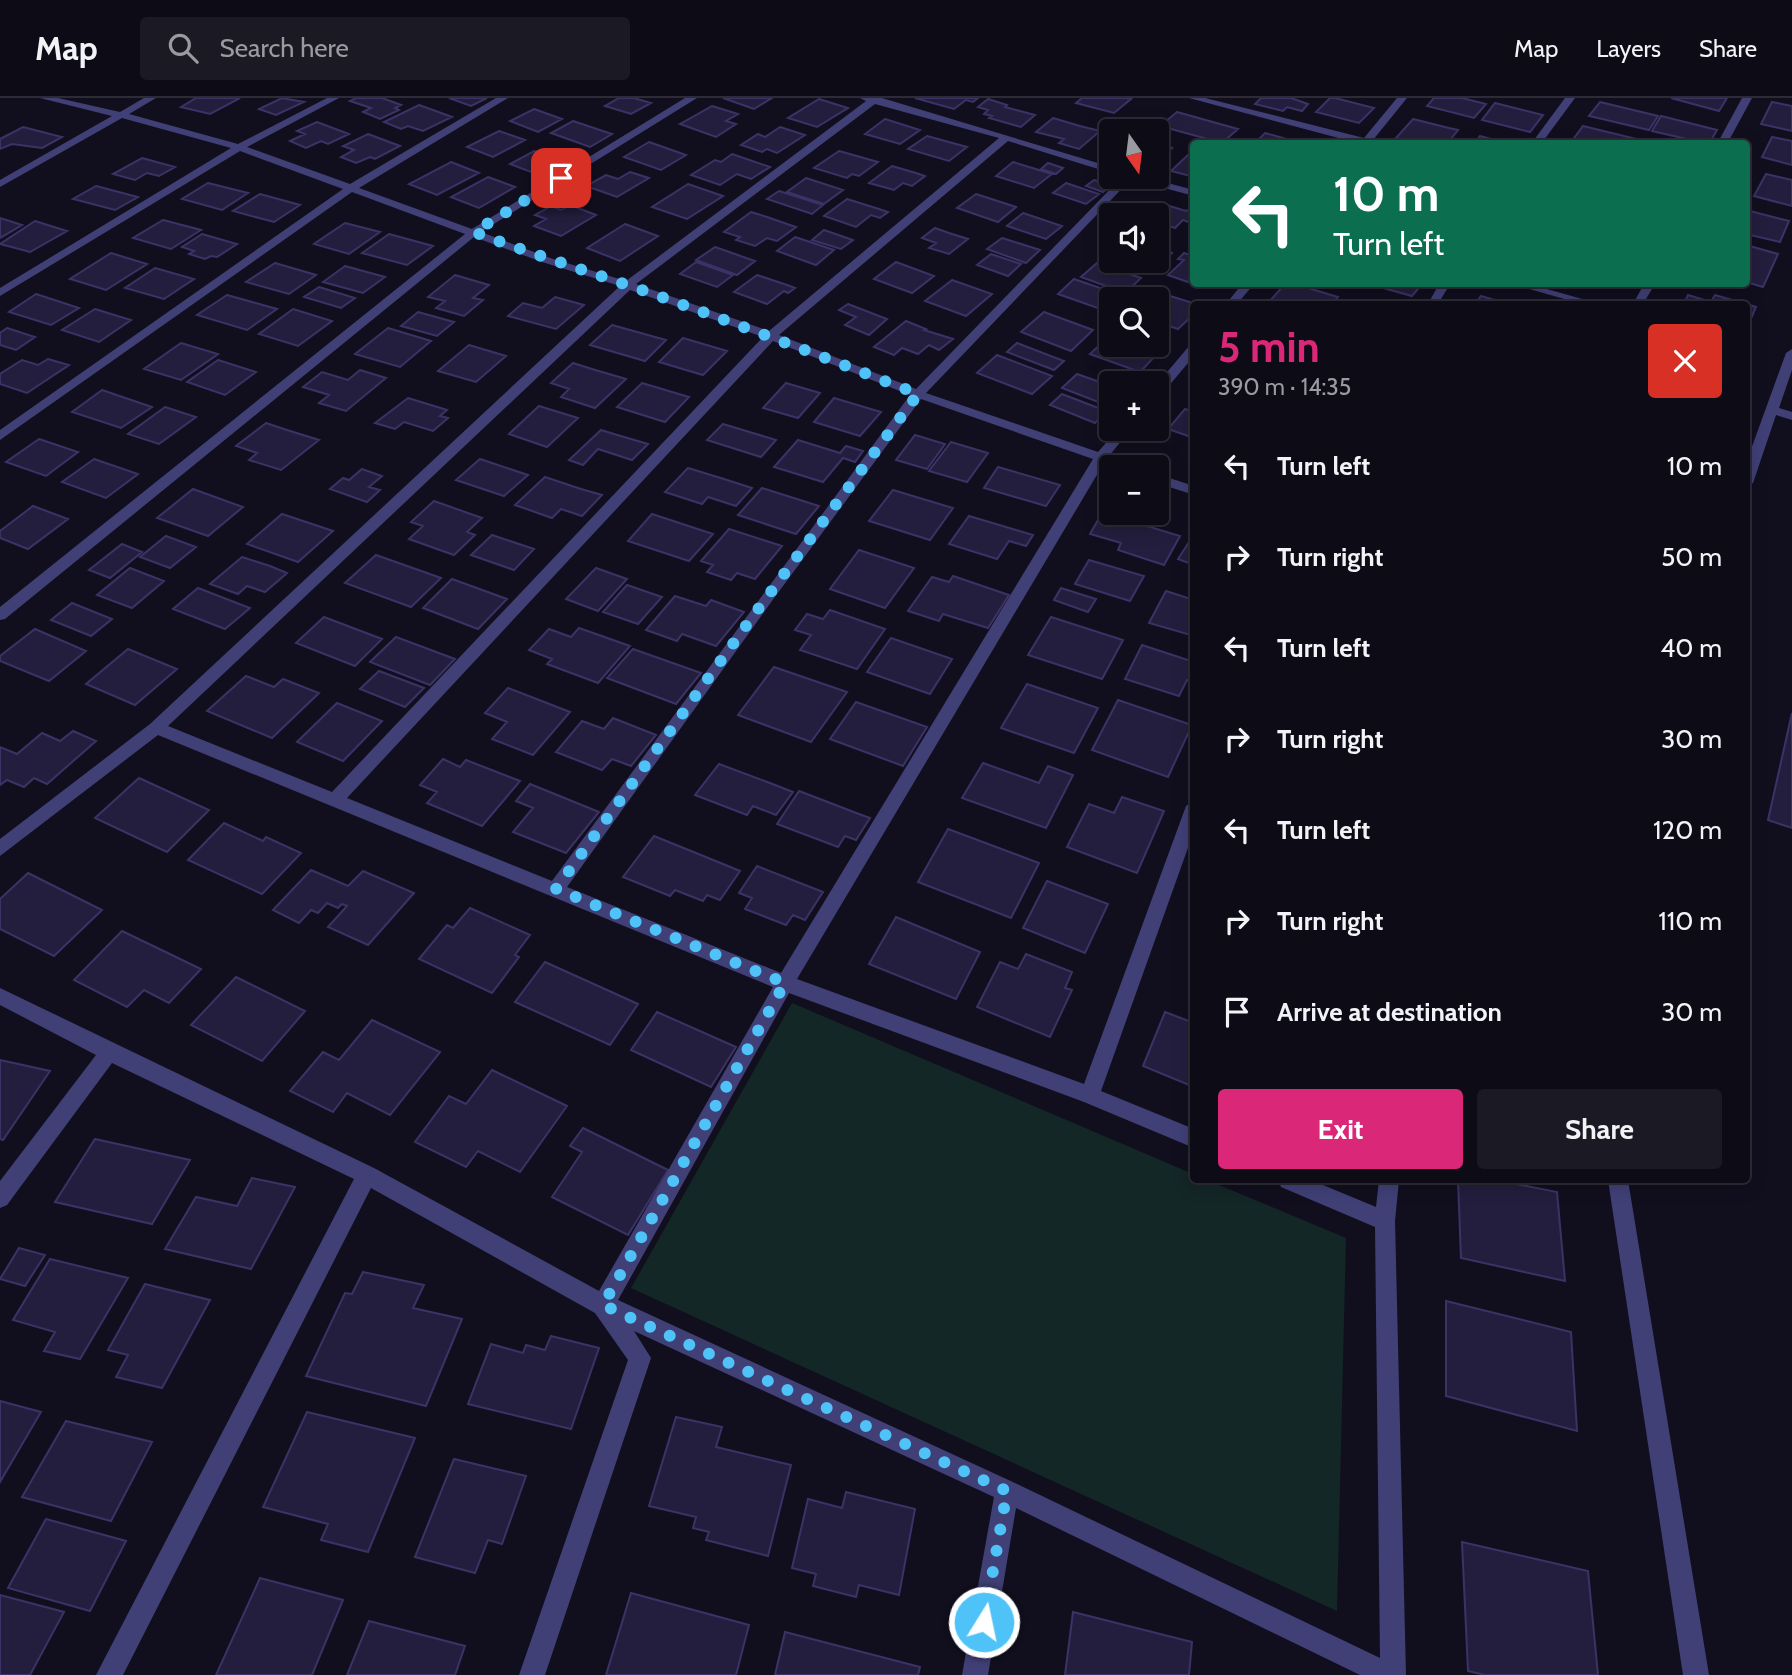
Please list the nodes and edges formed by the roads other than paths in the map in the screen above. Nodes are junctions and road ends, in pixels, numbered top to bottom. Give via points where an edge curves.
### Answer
1 (45, 98) edge
2 (151, 98) edge
3 (334, 98) edge
4 (503, 98) edge
5 (692, 98) edge
6 (1194, 98) edge
7 (1402, 98) edge
8 (1570, 98) edge
9 (1747, 98) edge
10 (872, 99) edge
11 (1224, 101) edge
12 (121, 115) junction
13 (1006, 136) junction
14 (1364, 140) edge
15 (1372, 140) edge
16 (1539, 140) edge
17 (1724, 140) edge
18 (239, 147) junction
19 (1099, 166) edge
20 (0, 184) edge
21 (1169, 186) edge
22 (350, 189) junction
23 (1116, 189) edge
24 (1190, 192) edge
25 (474, 232) junction
26 (628, 285) junction
27 (1245, 287) edge
28 (1529, 287) edge
29 (0, 293) edge
30 (1234, 301) edge
31 (1583, 301) edge
32 (771, 336) junction
33 (1190, 353) edge
34 (1792, 353) edge
35 (1169, 378) edge
36 (918, 394) junction
37 (1772, 410) junction
38 (1792, 416) edge
39 (0, 436) edge
40 (1115, 441) edge
41 (1103, 455) edge
42 (1099, 456) edge
43 (1099, 460) edge
44 (1750, 472) edge
45 (1169, 482) edge
46 (1190, 490) edge
47 (0, 615) edge
48 (156, 728) junction
49 (336, 799) junction
50 (1190, 817) edge
51 (0, 849) edge
52 (556, 889) junction
53 (785, 983) junction
54 (0, 996) edge
55 (109, 1052) junction
56 (1090, 1095) junction
57 (1190, 1137) edge
58 (367, 1175) junction
59 (1295, 1183) edge
60 (1389, 1183) edge
61 (1618, 1183) edge
62 (0, 1198) edge
63 (1385, 1221) junction
64 (603, 1305) junction
65 (1007, 1491) junction
66 (109, 1675) edge
67 (532, 1675) edge
68 (975, 1675) edge
69 (1391, 1675) edge
70 (1696, 1675) edge

1 - 12 street
2 - 12 street
3 - 18 street
4 - 22 street
5 - 25 street
6 - 11 street
7 - 15 street
8 - 16 street
9 - 17 street
10 - 13 street
10 - 26 street
11 - 14 street
12 - 18 street
12 - 20 street
13 - 19 street
13 - 32 street
18 - 22 street
18 - 29 street
21 - 24 street
22 - 25 street
22 - 39 street
23 - 36 street
25 - 26 street
25 - 47 street
26 - 32 street
26 - 48 street
27 - 30 street
28 - 31 street
32 - 36 street
32 - 49 street
33 - 35 street
34 - 37 street
36 - 42 street
36 - 52 street
37 - 38 street
37 - 44 street
40 - 41 street
43 - 53 street
45 - 46 street
48 - 49 street
48 - 51 street
49 - 52 street
50 - 56 street
52 - 53 street
53 - 56 street
53 - 64 street
54 - 55 street
55 - 58 street
55 - 62 street
56 - 57 street
58 - 64 street
58 - 66 street
59 - 63 street
60 - 63 street
61 - 70 street
63 - 69 street
64 - 65 street
64 - 67 street via 640,1359
65 - 68 street
65 - 69 street

